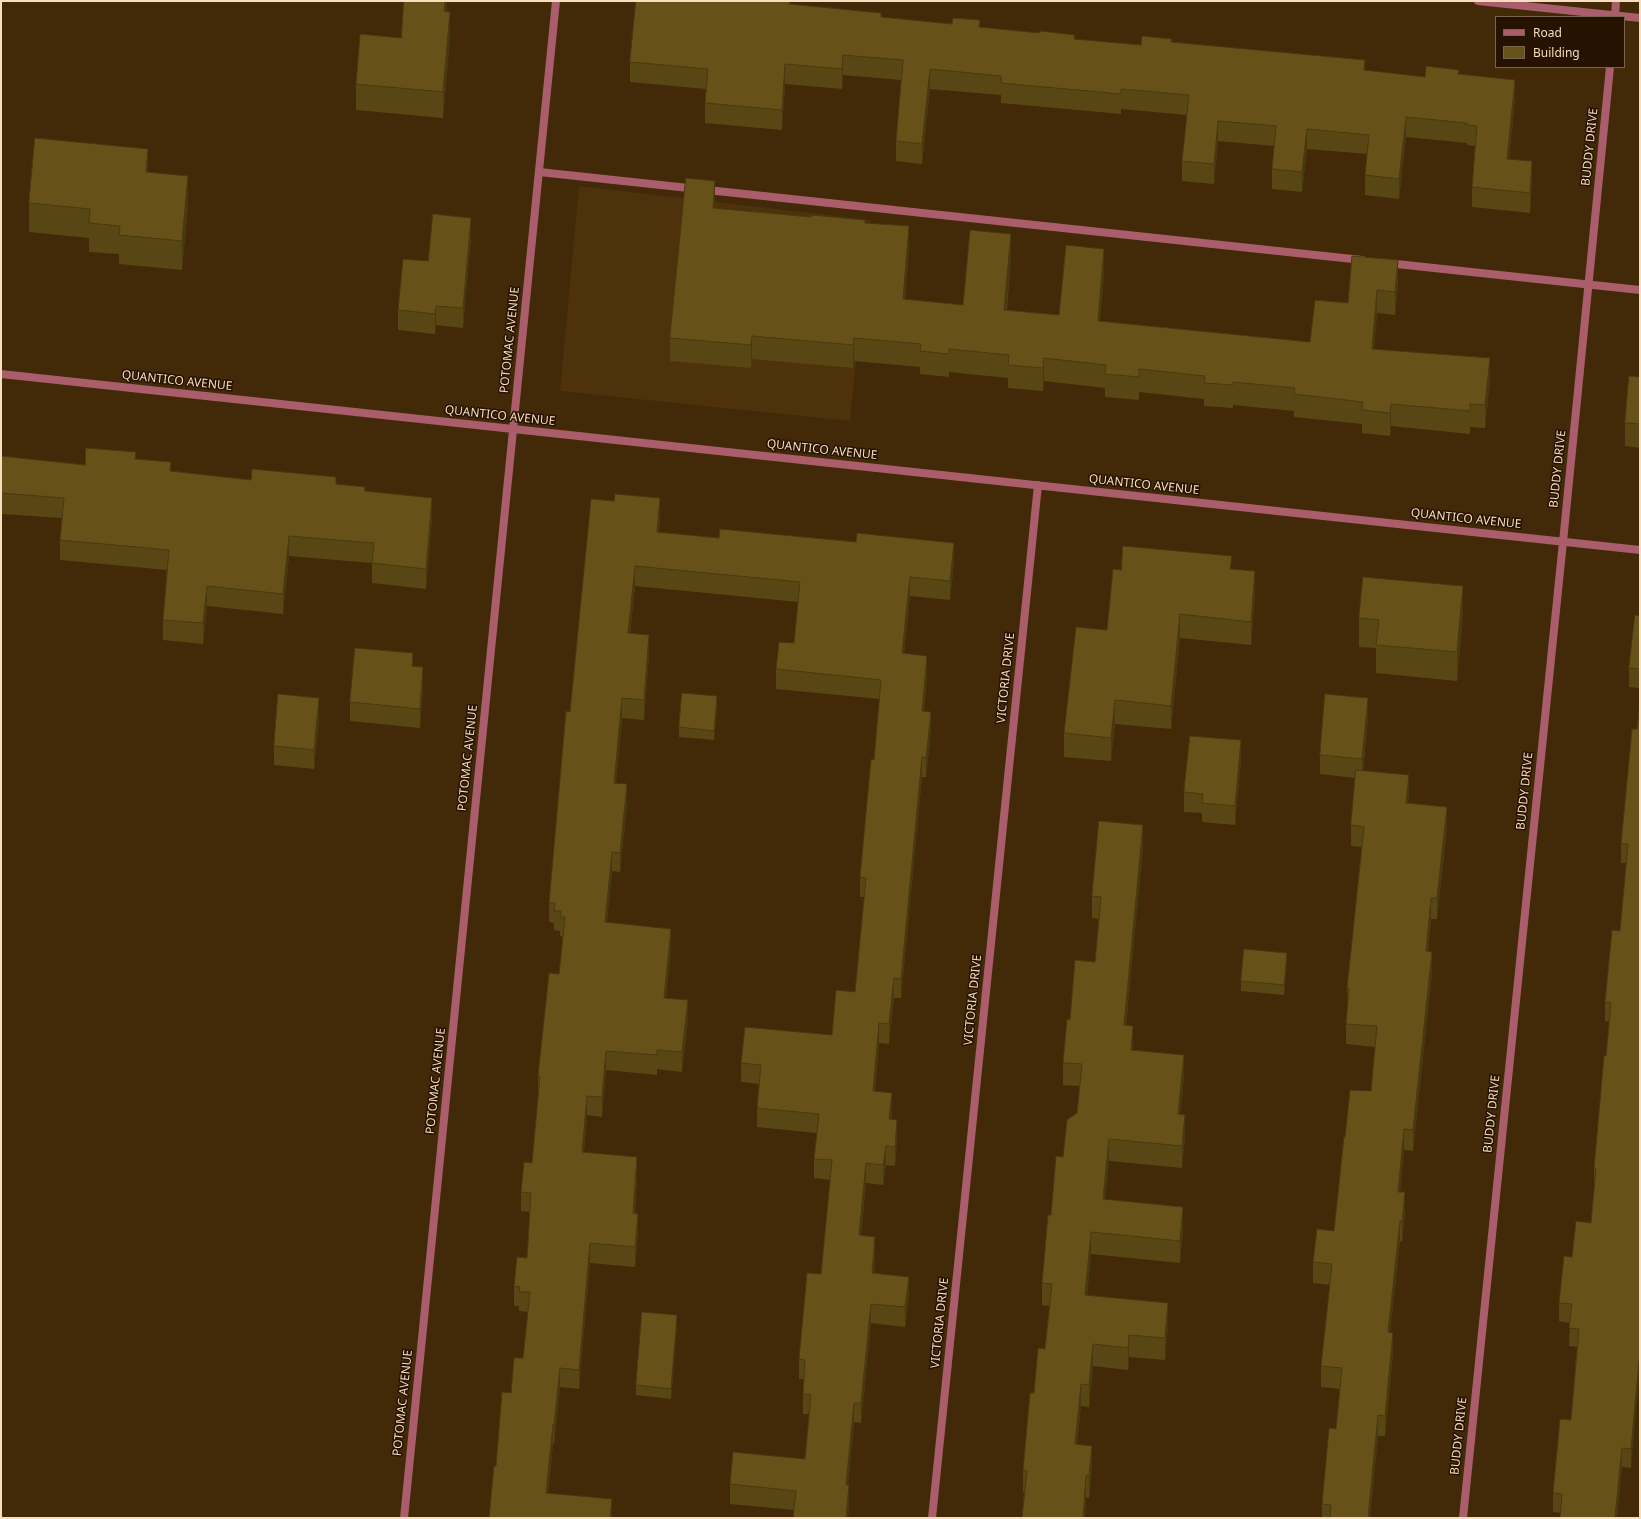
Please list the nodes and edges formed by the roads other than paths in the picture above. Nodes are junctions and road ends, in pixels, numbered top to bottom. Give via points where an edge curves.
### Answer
1 (556, 1) edge
2 (1478, 1) edge
3 (1616, 1) edge
4 (1615, 16) edge
5 (1625, 17) edge
6 (1640, 18) edge
7 (1610, 68) edge
8 (539, 172) junction
9 (1588, 285) junction
10 (1640, 290) edge
11 (1, 374) edge
12 (513, 429) junction
13 (1038, 485) junction
14 (1563, 542) junction
15 (1640, 550) edge
16 (404, 1518) edge
17 (932, 1518) edge
18 (1463, 1518) edge

1 - 8 street, POTOMAC AVENUE
2 - 4 street
3 - 4 street
5 - 6 street
7 - 9 street, BUDDY DRIVE
8 - 9 street
8 - 12 street, POTOMAC AVENUE
9 - 10 street
9 - 14 street, BUDDY DRIVE
11 - 12 street, QUANTICO AVENUE
12 - 13 street, QUANTICO AVENUE
12 - 16 street, POTOMAC AVENUE
13 - 14 street, QUANTICO AVENUE
13 - 17 street, VICTORIA DRIVE
14 - 15 street, QUANTICO AVENUE
14 - 18 street, BUDDY DRIVE

